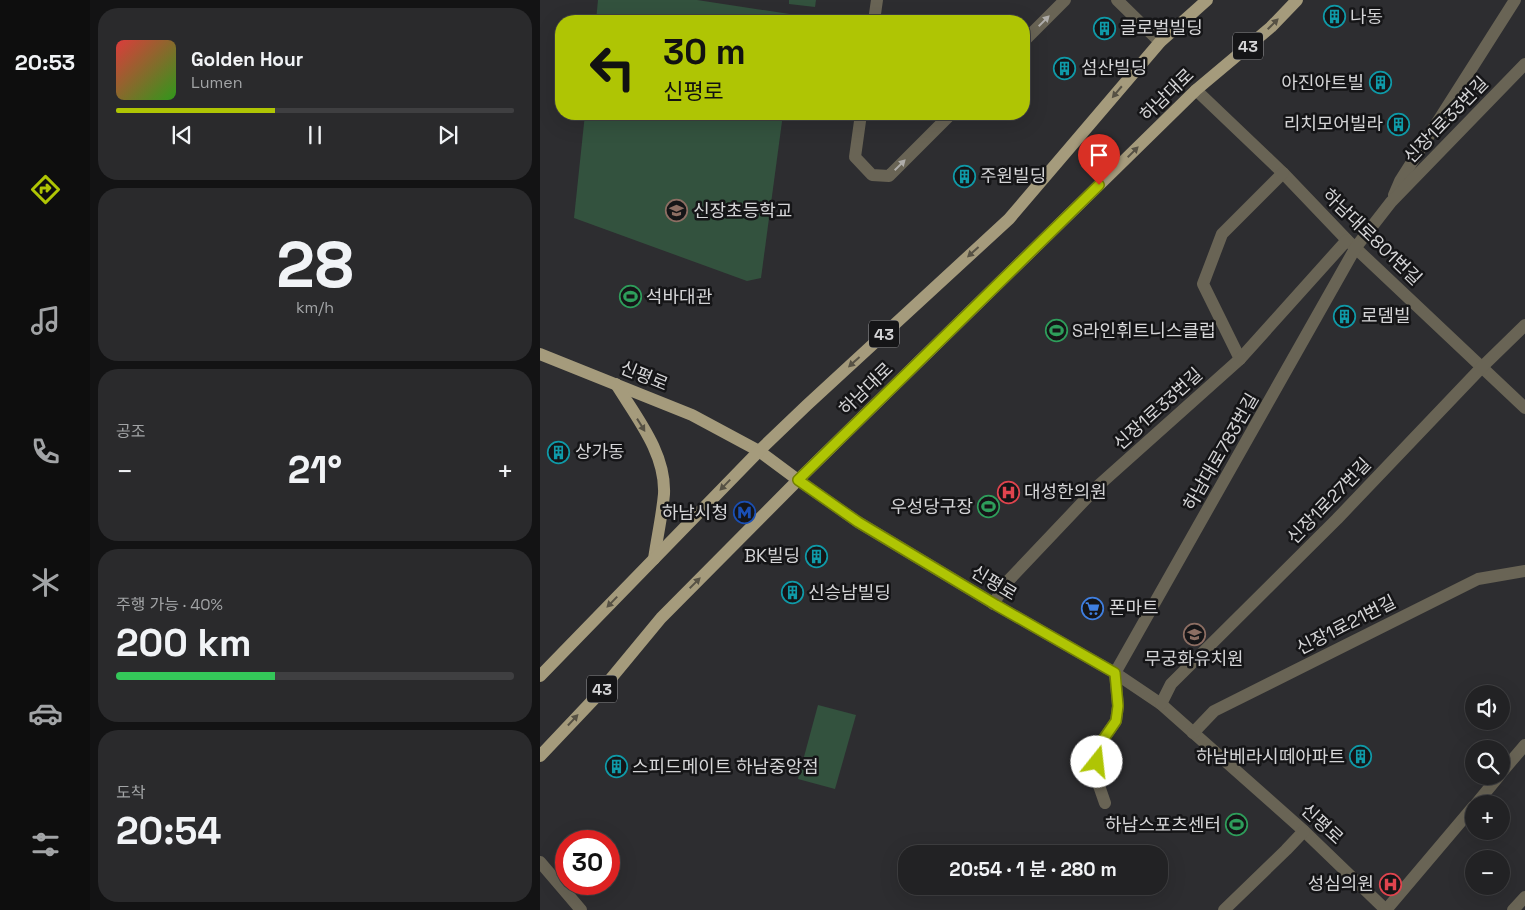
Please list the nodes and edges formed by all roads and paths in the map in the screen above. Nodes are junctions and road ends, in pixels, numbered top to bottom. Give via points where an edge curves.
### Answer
1 (878, 0) edge
2 (1065, 0) edge
3 (1116, 0) edge
4 (1207, 0) edge
5 (1297, 0) edge
6 (1515, 0) edge
7 (875, 15) edge
8 (1030, 35) edge
9 (1160, 42) junction
10 (1525, 64) edge
11 (1196, 90) junction
12 (860, 120) edge
13 (945, 120) edge
14 (1283, 173) junction
15 (1391, 202) junction
16 (1351, 243) junction
17 (1525, 325) edge
18 (540, 354) edge
19 (1240, 359) junction
20 (1482, 367) junction
21 (616, 384) junction
22 (1525, 408) edge
23 (759, 450) junction
24 (798, 480) junction
25 (654, 559) junction
26 (1525, 571) edge
27 (994, 604) junction
28 (1115, 673) junction
29 (540, 676) edge
30 (1162, 704) junction
31 (1194, 733) junction
32 (1525, 745) edge
33 (540, 756) edge
34 (1510, 762) edge
35 (1492, 785) edge
36 (1483, 795) edge
37 (1105, 803) dead end
38 (1465, 817) edge
39 (1304, 831) junction
40 (540, 862) edge
41 (1525, 897) edge
42 (581, 910) edge
43 (1224, 910) edge
44 (1386, 910) edge
45 (1513, 910) edge

1 - 7 street
8 -> 2 street
3 - 9 street
4 - 9 main road, 하남대로 / 43
11 -> 5 main road, 하남대로 / 43 via 1271,27
6 - 15 street via 1400,181
9 -> 23 main road, 하남대로 / 43 via 1010,219
10 - 15 street, 신장1로33번길
11 - 14 street, 하남대로801번길
24 -> 11 main road, 하남대로 / 43
12 -> 13 street via 855,158 872,175 889,176
14 - 16 street, 하남대로801번길
14 - 19 street via 1222,234 1203,284
15 - 16 street, 신장1로33번길
16 - 19 street, 신장1로33번길
16 - 20 street, 하남대로801번길
16 - 28 street, 하남대로783번길
17 - 20 street, 신장1로27번길
18 - 21 main road, 신평로
19 - 27 street, 신장1로33번길 via 1099,485 1008,581
20 - 22 street, 하남대로801번길
20 - 30 street, 신장1로27번길 via 1337,519 1171,684
21 - 23 main road, 신평로 via 692,415
21 -> 25 main road via 658,456 664,493
23 - 24 main road, 신평로
23 -> 25 main road, 하남대로 / 43
24 - 27 street, 신평로 via 858,522
33 -> 24 main road, 하남대로 / 43 via 594,699 661,618
25 -> 29 main road, 하남대로 / 43
26 - 31 street, 신장1로21번길 via 1478,579 1214,711
27 - 28 street, 신평로
28 - 30 street, 신평로
28 - 37 street via 1116,721 1098,747 1096,777
30 - 31 street, 신평로
31 - 39 street, 신평로
32 - 34 street
35 - 36 street
38 - 44 street
39 - 43 street
39 - 44 street, 신평로
40 - 42 street
41 - 45 street

